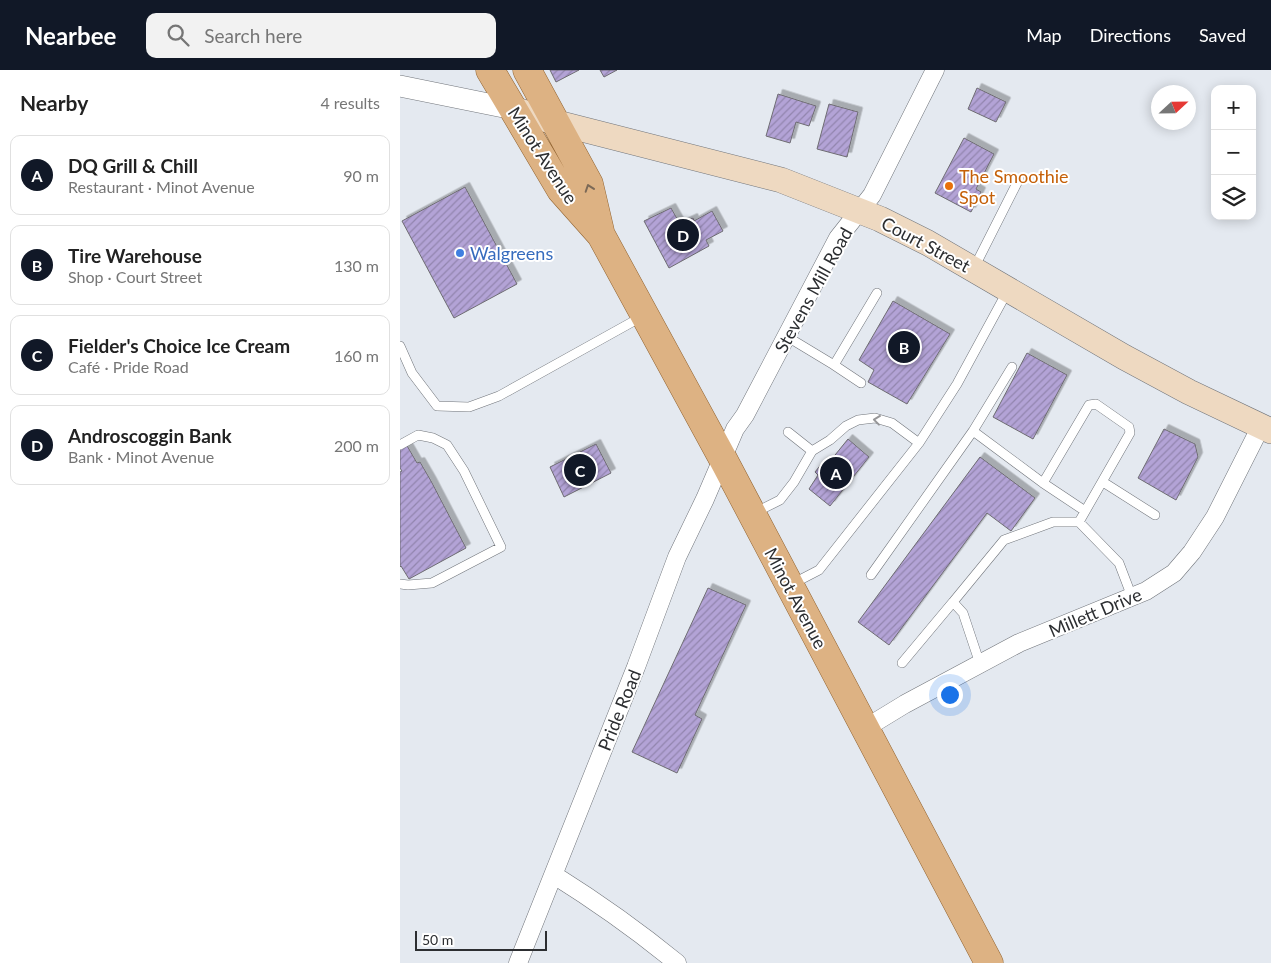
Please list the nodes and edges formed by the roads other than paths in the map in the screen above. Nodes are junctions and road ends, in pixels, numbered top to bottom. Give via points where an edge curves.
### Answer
1 (490, 70) edge
2 (526, 70) edge
3 (935, 70) edge
4 (400, 86) edge
5 (513, 109) junction
6 (554, 122) junction
7 (1019, 179) dead end
8 (860, 211) junction
9 (601, 235) junction
10 (974, 269) junction
11 (1008, 290) junction
12 (877, 293) dead end
13 (645, 315) junction
14 (786, 336) junction
15 (400, 346) edge
16 (404, 364) edge
17 (834, 364) junction
18 (1012, 367) dead end
19 (861, 383) dead end
20 (1266, 428) edge
21 (973, 431) junction
22 (788, 432) dead end
23 (919, 443) junction
24 (400, 445) edge
25 (812, 451) junction
26 (723, 459) junction
27 (1102, 482) junction
28 (1043, 483) junction
29 (1085, 511) junction
30 (752, 514) junction
31 (1155, 515) dead end
32 (1079, 522) junction
33 (871, 575) dead end
34 (400, 584) edge
35 (789, 586) junction
36 (1132, 596) junction
37 (953, 602) junction
38 (902, 663) dead end
39 (980, 664) junction
40 (864, 729) junction
41 (554, 875) junction
42 (518, 963) edge
43 (677, 963) edge
44 (989, 963) edge

1 - 5 main road, Minot Avenue
2 - 6 main road, Minot Avenue
3 - 8 street, Stevens Mill Road via 872,195
4 - 5 street
5 - 6 main road, Court Street
5 - 9 main road, Minot Avenue via 561,190
6 - 8 main road, Court Street via 781,180
9 -> 6 main road, Minot Avenue via 589,184
7 - 10 lane
8 - 10 main road, Court Street
8 - 14 street, Stevens Mill Road via 838,238
9 - 13 main road, Minot Avenue
10 - 11 main road, Court Street
11 - 20 main road, Court Street via 1132,362
11 - 23 lane via 957,384
12 - 17 lane
13 - 16 lane via 499,396 469,407 437,406
13 - 26 main road, Minot Avenue
14 - 17 lane
14 - 26 street, Stevens Mill Road
15 - 16 lane
17 - 19 lane
18 - 21 lane
20 - 36 street, Millett Drive via 1192,552 1174,573
21 - 28 lane
21 - 33 lane
22 - 25 lane
23 -> 25 lane via 892,423 875,418 858,420 846,426
23 - 35 lane via 819,570
24 - 34 lane via 418,435 447,445 464,471 501,546 432,583
25 - 30 lane via 780,500
26 - 30 main road, Minot Avenue
26 - 41 street, Pride Road via 677,557
27 - 28 lane via 1130,433 1129,427 1096,404 1090,405
27 - 29 lane
27 - 31 lane
28 - 29 lane
29 - 32 lane
30 - 35 main road, Minot Avenue
32 - 36 lane via 1119,563
32 - 37 lane via 1053,522 1004,540
35 - 40 main road, Minot Avenue
36 - 39 street, Millett Drive
37 - 38 lane
37 - 39 lane via 963,612
39 - 40 street, Millett Drive
40 - 44 main road, Minot Avenue
41 - 42 street, Pride Road
41 - 43 street

